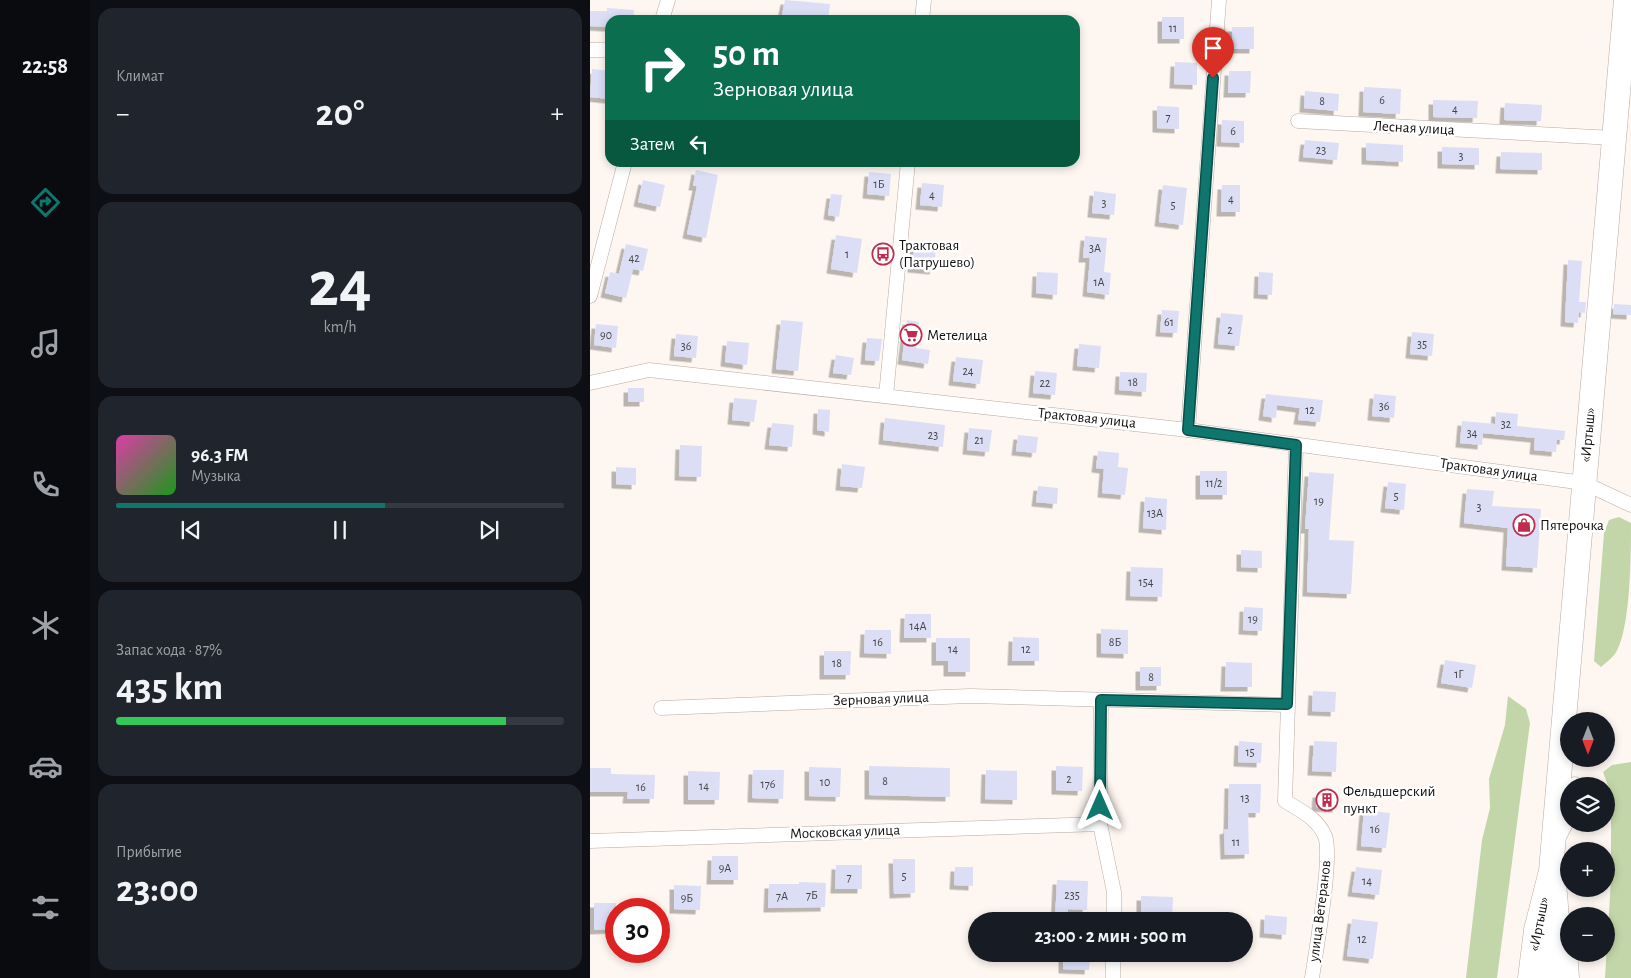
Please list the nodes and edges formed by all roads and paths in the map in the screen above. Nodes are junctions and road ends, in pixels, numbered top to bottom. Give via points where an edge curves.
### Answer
1 (668, 0) edge
2 (924, 0) edge
3 (1219, 0) edge
4 (1626, 0) edge
5 (664, 15) edge
6 (922, 15) edge
7 (590, 50) edge
8 (605, 50) edge
9 (1298, 121) dead end
10 (1614, 138) junction
11 (624, 167) edge
12 (908, 167) edge
13 (590, 296) edge
14 (590, 383) edge
15 (886, 396) junction
16 (1188, 430) junction
17 (1296, 445) junction
18 (1584, 483) junction
19 (1630, 504) edge
20 (1101, 700) junction
21 (1287, 704) junction
22 (661, 708) dead end
23 (1100, 824) junction
24 (1562, 832) edge
25 (590, 841) edge
26 (1554, 847) junction
27 (1551, 871) junction
28 (1557, 902) junction
29 (1114, 912) edge
30 (1113, 962) edge
31 (1113, 978) edge
32 (1312, 978) edge
33 (1530, 978) edge
34 (1552, 978) edge
35 (1570, 978) edge

1 - 5 street
2 - 6 street
3 - 16 street
4 - 10 highway, «Иртыш»
7 - 8 street
9 - 10 street, Лесная улица
10 - 18 highway, «Иртыш»
11 - 13 street
12 - 15 street
14 - 15 street, Трактовая улица via 650,370
15 - 16 street, Трактовая улица
16 - 17 street, Трактовая улица
17 - 18 street, Трактовая улица
17 - 21 street, улица Ветеранов
18 - 19 street, Трактовая улица
18 - 26 highway, «Иртыш»
20 - 21 street, Зерновая улица
20 - 22 street, Зерновая улица via 970,696
20 - 23 street
21 - 32 street, улица Ветеранов via 1285,801 1313,818 1325,837 1327,861
23 - 25 street, Московская улица
23 - 29 street via 1114,892
24 - 26 street
26 - 27 highway, «Иртыш»
27 - 28 highway, «Иртыш»
27 - 33 highway, «Иртыш» via 1536,930
28 - 34 highway, «Иртыш»
28 - 35 street via 1567,934
30 - 31 street

